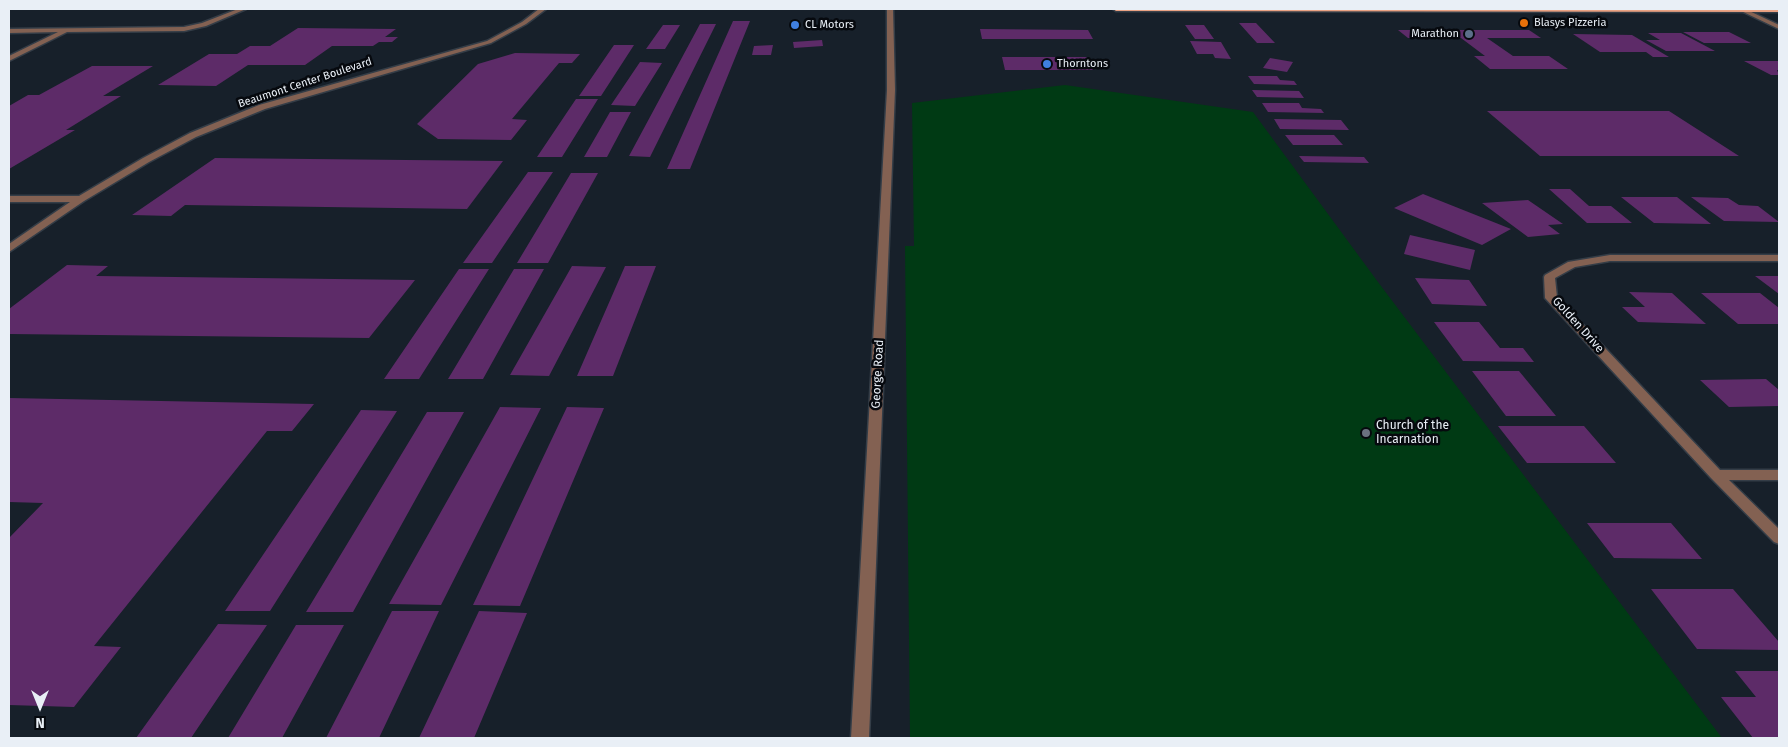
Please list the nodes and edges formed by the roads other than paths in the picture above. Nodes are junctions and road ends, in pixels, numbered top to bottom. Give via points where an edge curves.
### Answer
1 (243, 9) edge
2 (543, 9) edge
3 (890, 9) edge
4 (1116, 9) edge
5 (1341, 9) edge
6 (1742, 9) edge
7 (1779, 10) edge
8 (1779, 27) edge
9 (9, 31) edge
10 (66, 31) junction
11 (9, 59) edge
12 (9, 199) edge
13 (81, 199) junction
14 (9, 250) edge
15 (1779, 258) edge
16 (1716, 475) junction
17 (1779, 475) edge
18 (1779, 538) edge
19 (860, 738) edge

1 - 10 street via 204,25 184,29
2 - 13 street, Beaumont Center Boulevard via 490,42 327,87 193,135
3 - 19 street, George Road via 891,90
4 - 5 main road
5 - 6 main road
6 - 7 main road
6 - 8 street
9 - 10 street
10 - 11 street
12 - 13 street
13 - 14 street, Beaumont Center Boulevard
15 - 16 street, Golden Drive via 1610,258 1572,264 1549,277 1551,298
16 - 17 street
16 - 18 street, Golden Drive

